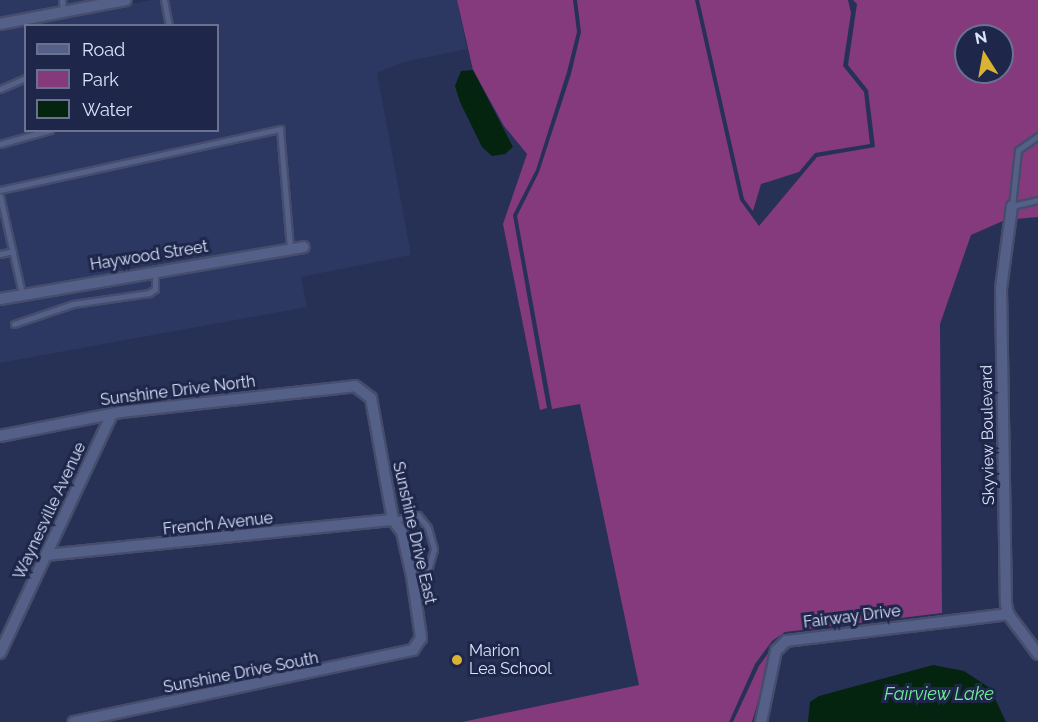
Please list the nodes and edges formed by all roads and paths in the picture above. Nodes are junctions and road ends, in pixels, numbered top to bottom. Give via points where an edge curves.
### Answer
1 (62, 0) edge
2 (126, 0) edge
3 (164, 0) edge
4 (63, 12) junction
5 (0, 24) edge
6 (170, 24) edge
7 (24, 79) edge
8 (0, 89) edge
9 (43, 132) edge
10 (1038, 136) edge
11 (0, 144) edge
12 (0, 190) edge
13 (0, 196) edge
14 (1038, 200) edge
15 (1012, 206) junction
16 (304, 247) dead end
17 (290, 249) junction
18 (13, 251) junction
19 (0, 254) edge
20 (155, 271) junction
21 (22, 294) junction
22 (0, 299) edge
23 (14, 324) dead end
24 (362, 387) joint
25 (112, 414) junction
26 (0, 436) edge
27 (393, 520) junction
28 (46, 555) junction
29 (413, 582) junction
30 (1008, 614) junction
31 (413, 650) joint
32 (0, 653) edge
33 (1038, 654) edge
34 (74, 722) edge
35 (761, 722) edge

1 - 4 lane
2 - 4 street
3 - 6 lane
4 - 5 street
7 - 8 lane
9 - 11 lane
10 - 15 lane via 1018,150
12 - 17 lane via 280,129
13 - 18 lane
14 - 15 lane
15 - 30 street, Skyview Boulevard via 1000,288
16 - 17 street, Haywood Street
17 - 20 street, Haywood Street
18 - 19 lane
18 - 21 lane
20 - 21 street, Haywood Street
20 - 23 lane via 155,289 149,293 73,304
21 - 22 street, Haywood Street
24 - 25 street, Sunshine Drive North
24 - 27 street, Sunshine Drive East via 371,398
25 - 26 street, Sunshine Drive North
25 - 28 street, Waynesville Avenue
27 - 28 street, French Avenue
27 - 29 street, Sunshine Drive East via 402,532
27 - 29 lane via 418,515 428,528 434,549 429,567
28 - 32 street, Waynesville Avenue
29 - 31 street, Sunshine Drive East via 421,638
30 - 33 street
30 - 35 street, Fairway Drive via 786,641 776,651
31 - 34 street, Sunshine Drive South

